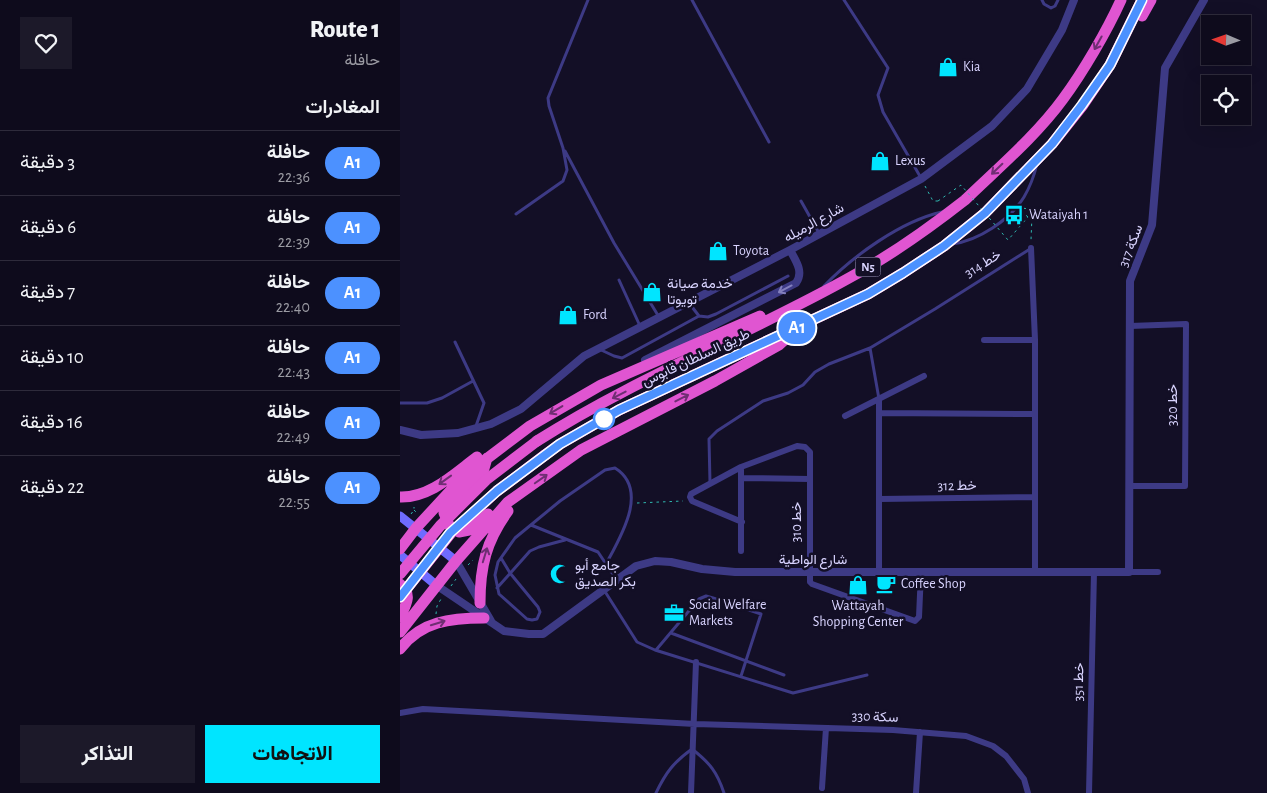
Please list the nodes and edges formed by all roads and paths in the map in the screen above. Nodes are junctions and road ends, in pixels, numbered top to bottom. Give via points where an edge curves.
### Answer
1 (588, 0) edge
2 (692, 0) edge
3 (844, 0) edge
4 (1042, 0) edge
5 (1058, 0) edge
6 (1074, 0) edge
7 (1121, 0) edge
8 (1142, 0) edge
9 (1151, 0) edge
10 (1204, 0) edge
11 (1132, 22) junction
12 (769, 142) dead end
13 (563, 148) junction
14 (1040, 157) junction
15 (921, 179) junction
16 (801, 201) dead end
17 (952, 210) junction
18 (516, 214) dead end
19 (820, 234) junction
20 (944, 246) junction
21 (1031, 248) junction
22 (790, 250) junction
23 (788, 276) dead end
24 (619, 280) dead end
25 (814, 297) junction
26 (689, 303) junction
27 (793, 307) junction
28 (700, 316) junction
29 (659, 318) junction
30 (1130, 326) junction
31 (640, 327) junction
32 (798, 327) junction
33 (984, 340) dead end
34 (1035, 340) junction
35 (456, 342) dead end
36 (598, 348) junction
37 (870, 348) junction
38 (924, 376) dead end
39 (473, 381) junction
40 (601, 384) junction
41 (879, 399) junction
42 (400, 403) edge
43 (879, 413) junction
44 (1035, 414) junction
45 (845, 416) dead end
46 (530, 426) junction
47 (475, 428) junction
48 (400, 430) edge
49 (487, 458) junction
50 (741, 467) junction
51 (742, 478) junction
52 (810, 478) junction
53 (710, 483) junction
54 (1130, 486) junction
55 (526, 490) junction
56 (400, 497) edge
57 (1035, 497) junction
58 (691, 499) junction
59 (879, 499) junction
60 (508, 502) junction
61 (631, 503) junction
62 (400, 516) edge
63 (742, 522) junction
64 (531, 525) junction
65 (416, 528) junction
66 (566, 539) junction
67 (400, 549) edge
68 (741, 551) dead end
69 (400, 555) edge
70 (501, 558) junction
71 (456, 560) junction
72 (606, 564) junction
73 (1035, 571) junction
74 (810, 572) junction
75 (879, 572) junction
76 (921, 572) junction
77 (1094, 572) junction
78 (1129, 572) junction
79 (1158, 572) dead end
80 (510, 573) junction
81 (400, 574) edge
82 (616, 579) junction
83 (400, 584) edge
84 (436, 585) junction
85 (497, 588) junction
86 (604, 590) junction
87 (400, 597) edge
88 (480, 603) junction
89 (400, 617) edge
90 (484, 618) junction
91 (494, 625) junction
92 (400, 632) edge
93 (671, 633) junction
94 (400, 649) edge
95 (656, 650) junction
96 (746, 661) junction
97 (696, 662) junction
98 (784, 675) dead end
99 (867, 675) dead end
100 (741, 676) junction
101 (400, 713) edge
102 (695, 724) junction
103 (826, 728) junction
104 (920, 732) junction
105 (692, 749) junction
106 (822, 788) dead end
107 (656, 793) edge
108 (691, 793) edge
109 (724, 793) edge
110 (916, 793) edge
111 (1028, 793) edge
112 (1089, 793) edge

1 - 13 lane via 548,98
2 - 12 lane
3 - 15 lane via 888,68 878,95 883,112
4 - 5 lane via 1051,8
6 - 15 street, شارع الرميله via 1062,30 1026,89 992,126
7 -> 17 highway, طريق السلطان قابوس / N5 via 1063,99 1028,138
8 - 11 highway, طريق السلطان قابوس / N5
9 - 11 highway via 1144,14
10 - 30 street, سكة 317 via 1165,68 1152,225 1130,281
11 - 14 highway, طريق السلطان قابوس / N5 via 1110,65
13 - 18 lane via 567,170 563,181
13 - 29 lane
14 - 20 highway, طريق السلطان قابوس / N5 via 985,213
14 - 20 lane via 1032,182 1009,214 965,242
15 - 19 street, شارع الرميله
15 - 21 path, bridge via 933,200 938,201 961,185 1008,240 1028,217 1021,211 1025,208 1032,216
16 - 19 lane
17 - 25 highway, طريق السلطان قابوس / N5 via 891,253
17 - 25 lane via 927,215 890,234 854,260
19 - 22 street, شارع الرميله
20 - 32 highway, طريق السلطان قابوس / N5 via 868,294
21 - 34 street
21 - 37 lane, خط 314
22 - 26 street, شارع الرميله
22 -> 40 street via 800,270 796,283
23 - 28 lane via 716,314
24 - 31 lane
25 - 27 highway, طريق السلطان قابوس / N5
26 - 28 lane
26 - 29 street, شارع الرميله
27 - 40 highway via 774,310
27 -> 81 highway, طريق السلطان قابوس / N5, bridge via 608,401 538,442 486,480 440,526
28 - 36 lane via 622,358
29 - 31 street, شارع الرميله
30 - 54 street, سكة 317
30 - 54 street, خط 320 via 1186,324 1186,486
31 - 36 street, شارع الرميله
55 -> 32 highway via 581,450 779,345
32 - 87 highway, طريق السلطان قابوس / N5, bridge via 619,410 560,444 497,491 450,533
33 - 34 street
34 - 44 street
35 - 39 lane
36 - 47 street, شارع الرميله via 521,409
37 - 41 lane
37 - 53 lane, خط 314 via 829,364 815,372 803,385 763,401 717,431 709,439
38 - 41 street
39 - 42 lane via 426,403
39 - 47 lane via 484,403
40 -> 46 highway
41 - 43 street
41 - 45 street
43 - 44 street
43 - 59 street
44 - 57 street
46 - 49 highway
46 -> 56 highway via 494,444 431,490
47 - 48 street, شارع الرميله via 458,433 421,435
49 - 60 highway via 483,472 447,506 444,513 446,521 456,531 467,531 498,505
49 - 65 highway via 464,476
50 - 51 street
50 - 52 street, خط 310 via 796,446 805,447 810,452
50 - 53 street
51 - 52 street
51 - 63 street
52 - 74 street, خط 310
53 - 58 street via 692,492
54 - 78 street, سكة 317
55 - 60 highway
88 -> 55 highway via 480,577 487,548 499,522
57 - 59 street, خط 312
57 - 73 street
58 - 61 path
58 - 63 street
59 - 75 street
60 - 71 highway
61 - 64 lane via 631,491 622,472 615,468 605,470
61 - 72 lane via 621,536
62 - 65 main road
63 - 68 street
64 - 66 lane
64 - 70 lane via 515,538
65 - 67 highway
65 - 71 main road
66 - 72 lane via 598,552
66 - 80 lane via 530,551
69 - 84 main road
70 - 80 lane
70 - 85 lane via 495,575
71 - 84 highway
71 - 88 street
72 - 82 lane
73 - 76 street, شارع الواطية
73 - 77 street, شارع الواطية
74 - 75 street, شارع الواطية
74 - 76 street via 810,582 814,585 914,621 919,617
74 - 82 street, شارع الواطية via 735,572 655,561 636,566
75 - 76 street, شارع الواطية
77 - 78 street, شارع الواطية
77 - 112 street, خط 351
78 - 79 street, شارع الواطية
80 - 85 lane
80 - 85 lane via 538,607 538,617 526,619 499,594
82 - 86 street, شارع الواطية
83 - 89 highway via 409,598
84 - 90 street, شارع الواطية
84 - 92 highway
86 - 91 street, شارع الواطية via 543,634 504,631
86 - 95 lane via 637,642
88 - 91 street
90 - 91 street, شارع الواطية
94 -> 90 highway via 418,631 438,622
93 - 95 lane
93 - 96 lane
93 - 96 lane via 699,599 706,596 761,614
95 - 97 lane
96 - 98 lane
96 - 100 lane
97 - 100 lane
97 - 102 street
99 - 100 lane via 794,693
101 - 102 street, سكة 330 via 423,709
102 - 103 street, سكة 330
102 - 105 street
103 - 104 street, سكة 330
103 - 106 street
104 - 110 street
104 - 111 street, سكة 330 via 966,736 993,746 1006,756 1024,779
105 - 107 lane via 664,775
105 - 108 street
105 - 109 lane via 708,761

